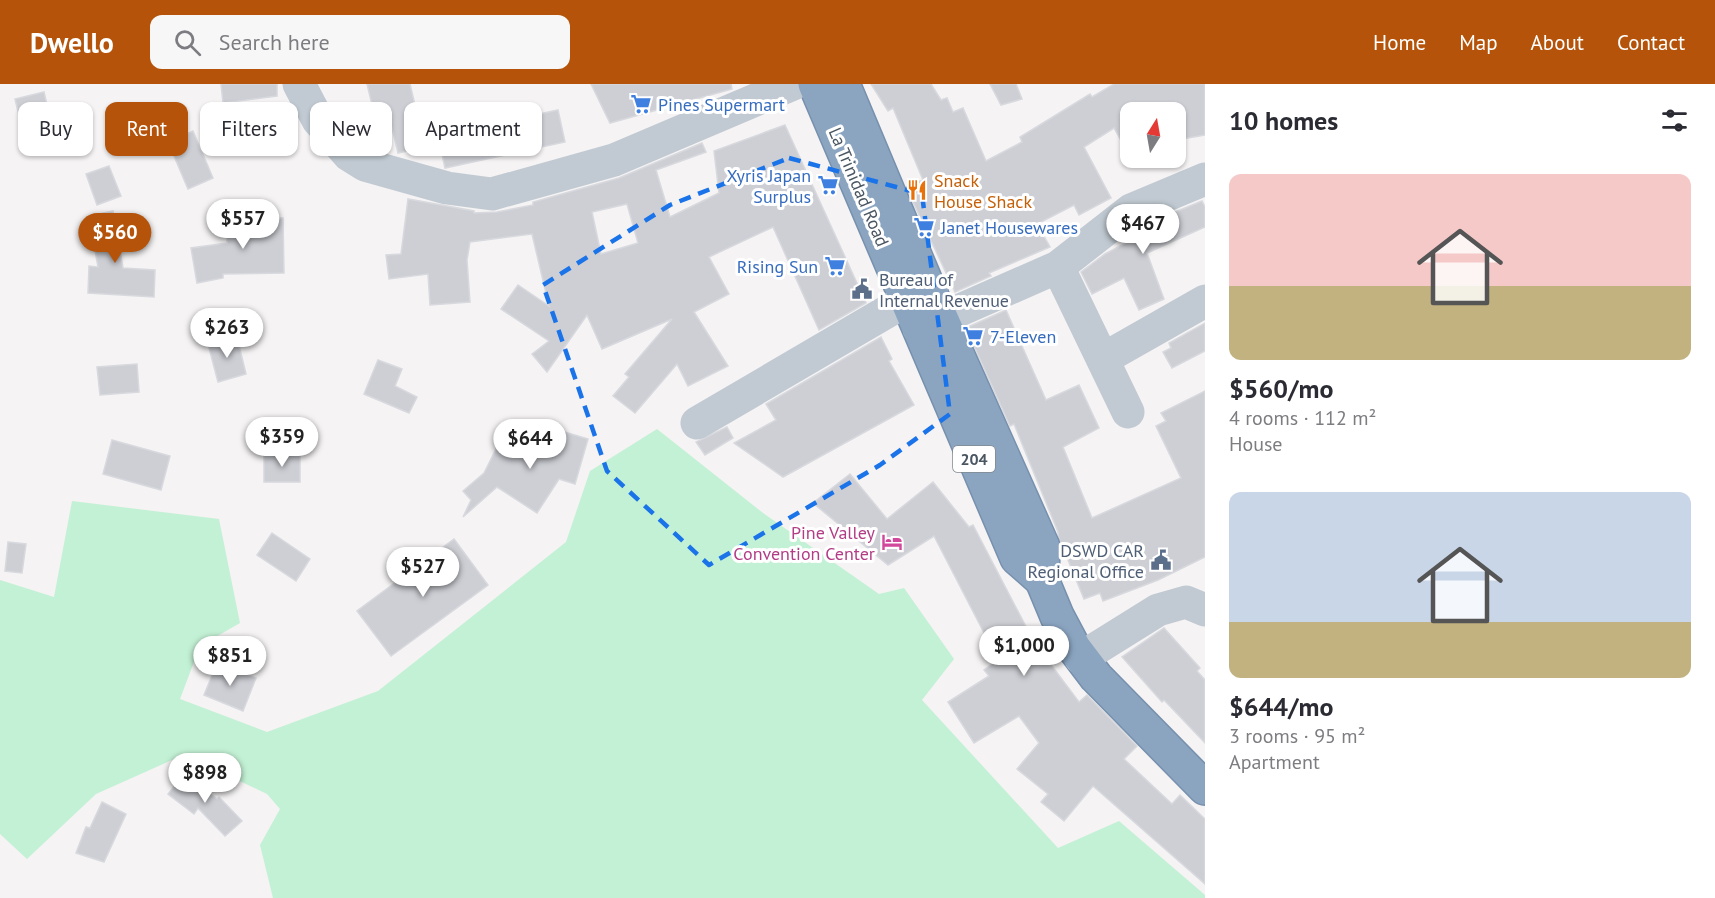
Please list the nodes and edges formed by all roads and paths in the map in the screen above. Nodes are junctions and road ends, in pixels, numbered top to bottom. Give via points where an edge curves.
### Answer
1 (299, 84) edge
2 (793, 84) edge
3 (815, 84) edge
4 (843, 84) edge
5 (1205, 178) edge
6 (1058, 267) junction
7 (1205, 301) edge
8 (924, 309) junction
9 (1103, 359) junction
10 (1128, 412) dead end
11 (697, 423) dead end
12 (1205, 610) edge
13 (1082, 658) junction
14 (1205, 788) edge

1 - 2 street via 318,120 349,155 365,165 447,188 492,194 614,160
3 - 8 highway, La Trinidad Road / 204
4 - 8 highway, La Trinidad Road / 204
5 - 6 street via 1131,210
6 - 8 street
6 - 9 street
7 - 9 street
8 - 11 street
8 - 13 highway, La Trinidad Road / 204 via 1043,547 1042,580 1057,616
9 - 10 street
12 - 13 street via 1186,602 1158,610
13 - 14 highway, La Trinidad Road / 204

